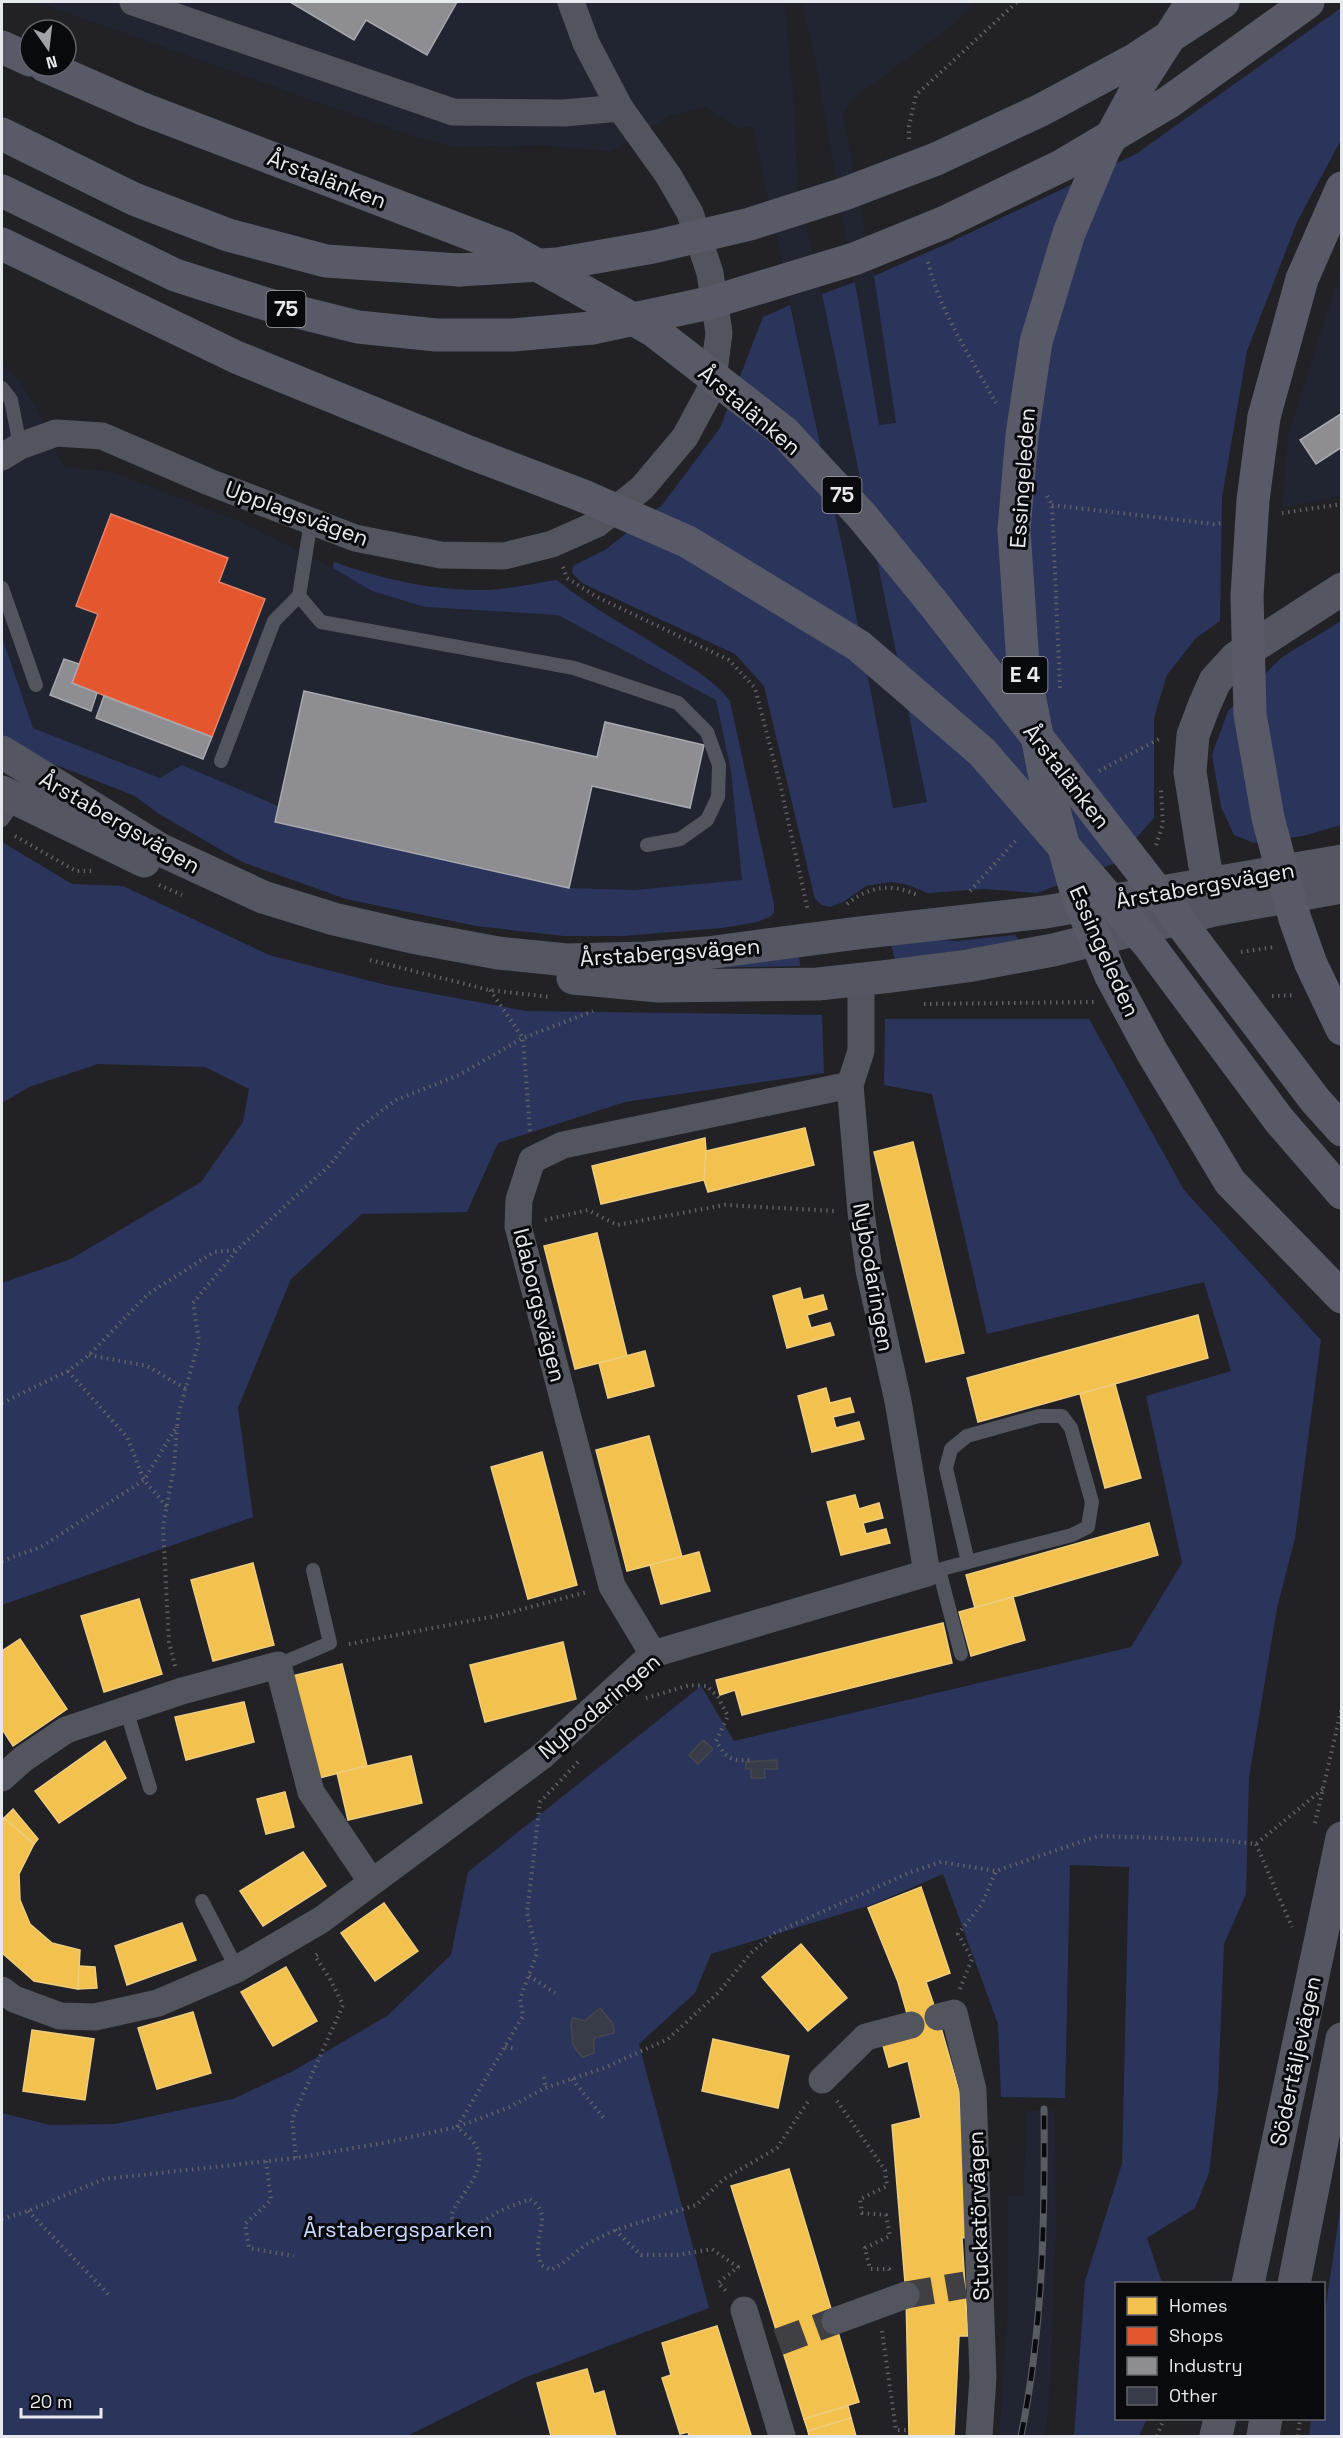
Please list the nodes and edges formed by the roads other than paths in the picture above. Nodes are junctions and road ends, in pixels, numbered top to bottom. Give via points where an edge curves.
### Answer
1 (133, 2) edge
2 (571, 2) edge
3 (1192, 2) edge
4 (1223, 2) edge
5 (1308, 2) edge
6 (2, 48) edge
7 (18, 55) edge
8 (73, 78) edge
9 (620, 108) junction
10 (2, 134) edge
11 (1341, 188) edge
12 (2, 191) edge
13 (2, 244) edge
14 (2, 388) edge
15 (11, 451) edge
16 (311, 521) junction
17 (2, 588) edge
18 (1341, 589) edge
19 (299, 596) junction
20 (36, 685) dead end
21 (2, 752) edge
22 (221, 761) dead end
23 (6, 804) edge
24 (647, 846) dead end
25 (1341, 881) edge
26 (1211, 898) junction
27 (858, 933) junction
28 (861, 980) junction
29 (1341, 1029) edge
30 (850, 1085) junction
31 (1341, 1130) edge
32 (1341, 1192) edge
33 (1341, 1298) edge
34 (968, 1562) junction
35 (313, 1570) dead end
36 (933, 1571) junction
37 (653, 1654) junction
38 (961, 1654) dead end
39 (278, 1665) junction
40 (126, 1709) junction
41 (2, 1778) edge
42 (150, 1788) dead end
43 (1341, 1838) edge
44 (371, 1881) junction
45 (202, 1901) dead end
46 (237, 1969) junction
47 (2, 1990) edge
48 (938, 2017) dead end
49 (911, 2025) dead end
50 (1341, 2039) edge
51 (822, 2080) road end
52 (1248, 2282) edge
53 (1294, 2282) edge
54 (906, 2295) tunnel mouth
55 (744, 2310) road end
56 (835, 2321) tunnel mouth
57 (1220, 2420) edge
58 (1266, 2420) edge
59 (782, 2436) edge
60 (979, 2436) edge
61 (1216, 2436) edge
62 (1263, 2436) edge

1 - 9 street via 453,112 564,113
2 - 9 street, Upplagsvägen via 586,43
3 - 33 highway, Essingeleden / E 4, bridge via 1140,82 1103,152 1069,233 1036,342 1022,435 1014,530 1023,664 1046,782 1078,898 1111,976 1230,1182
4 - 10 highway, bridge via 1134,60 1041,110 936,159 750,224 654,247 557,264 459,270 326,261 228,236 134,199
5 - 12 highway, 75, bridge via 1169,102 1063,165 943,223 854,259 720,300 592,328 436,335 358,327 266,304 175,275
6 - 7 highway
8 - 31 highway, Årstalänken / 75, bridge via 507,248 654,331 784,432 862,516 933,603
9 - 16 street, Upplagsvägen via 690,213 710,273 719,333 712,387 685,437 642,488 597,524 552,544 504,556 441,555 355,538
11 - 29 highway, bridge via 1302,279 1264,417 1253,500 1247,596 1250,714 1268,818 1295,919
13 - 32 highway, Årstalänken, bridge via 236,357 586,497 688,542 868,654 982,752 1149,945 1279,1120
14 - 15 lane, Upplagsvägen via 11,400
15 - 16 street, Upplagsvägen via 56,433 102,436
16 - 19 lane
17 - 20 lane
18 - 26 street via 1237,657 1215,681 1204,706 1193,735 1190,772
19 - 22 lane via 274,621
19 - 24 lane via 321,622 574,669 678,703 707,732 719,765 717,797 707,820 680,839
21 - 27 street, Årstabergsvägen via 161,850 263,897 412,938 567,960 707,953
23 - 28 street, Årstabergsvägen via 190,883 276,915 404,952 478,967 658,986
25 - 26 street, Årstabergsvägen
26 - 27 street, Årstabergsvägen
26 - 28 street, Årstabergsvägen via 1053,950
27 - 28 street
28 - 30 street, Nybodaringen via 861,1051
30 - 36 street, Nybodaringen via 869,1270
30 - 37 street, Idaborgsvägen via 563,1145 532,1160 519,1200 518,1226 612,1586
34 - 34 lane, Nybodaringen via 1088,1527 1092,1502 1071,1428 1062,1416 1039,1416 967,1437 951,1449 946,1468
34 - 36 lane, Nybodaringen
35 - 39 lane via 330,1643
36 - 37 street, Nybodaringen
36 - 38 lane
37 - 44 street, Nybodaringen via 541,1757
39 - 40 street
39 - 44 street via 311,1792
40 - 41 street via 66,1730
40 - 42 lane
43 - 52 street, Södertäljevägen
44 - 46 street, Nybodaringen via 321,1920
45 - 46 lane
46 - 47 street, Nybodaringen via 158,2003 95,2018 60,2016 14,1999
48 - 60 street, Stuckatörvägen via 954,2013 974,2090 973,2284 983,2377
49 - 51 street via 866,2037
50 - 53 street, Södertäljevägen
54 - 56 street
55 - 59 street via 768,2346
57 - 61 street
58 - 62 street

